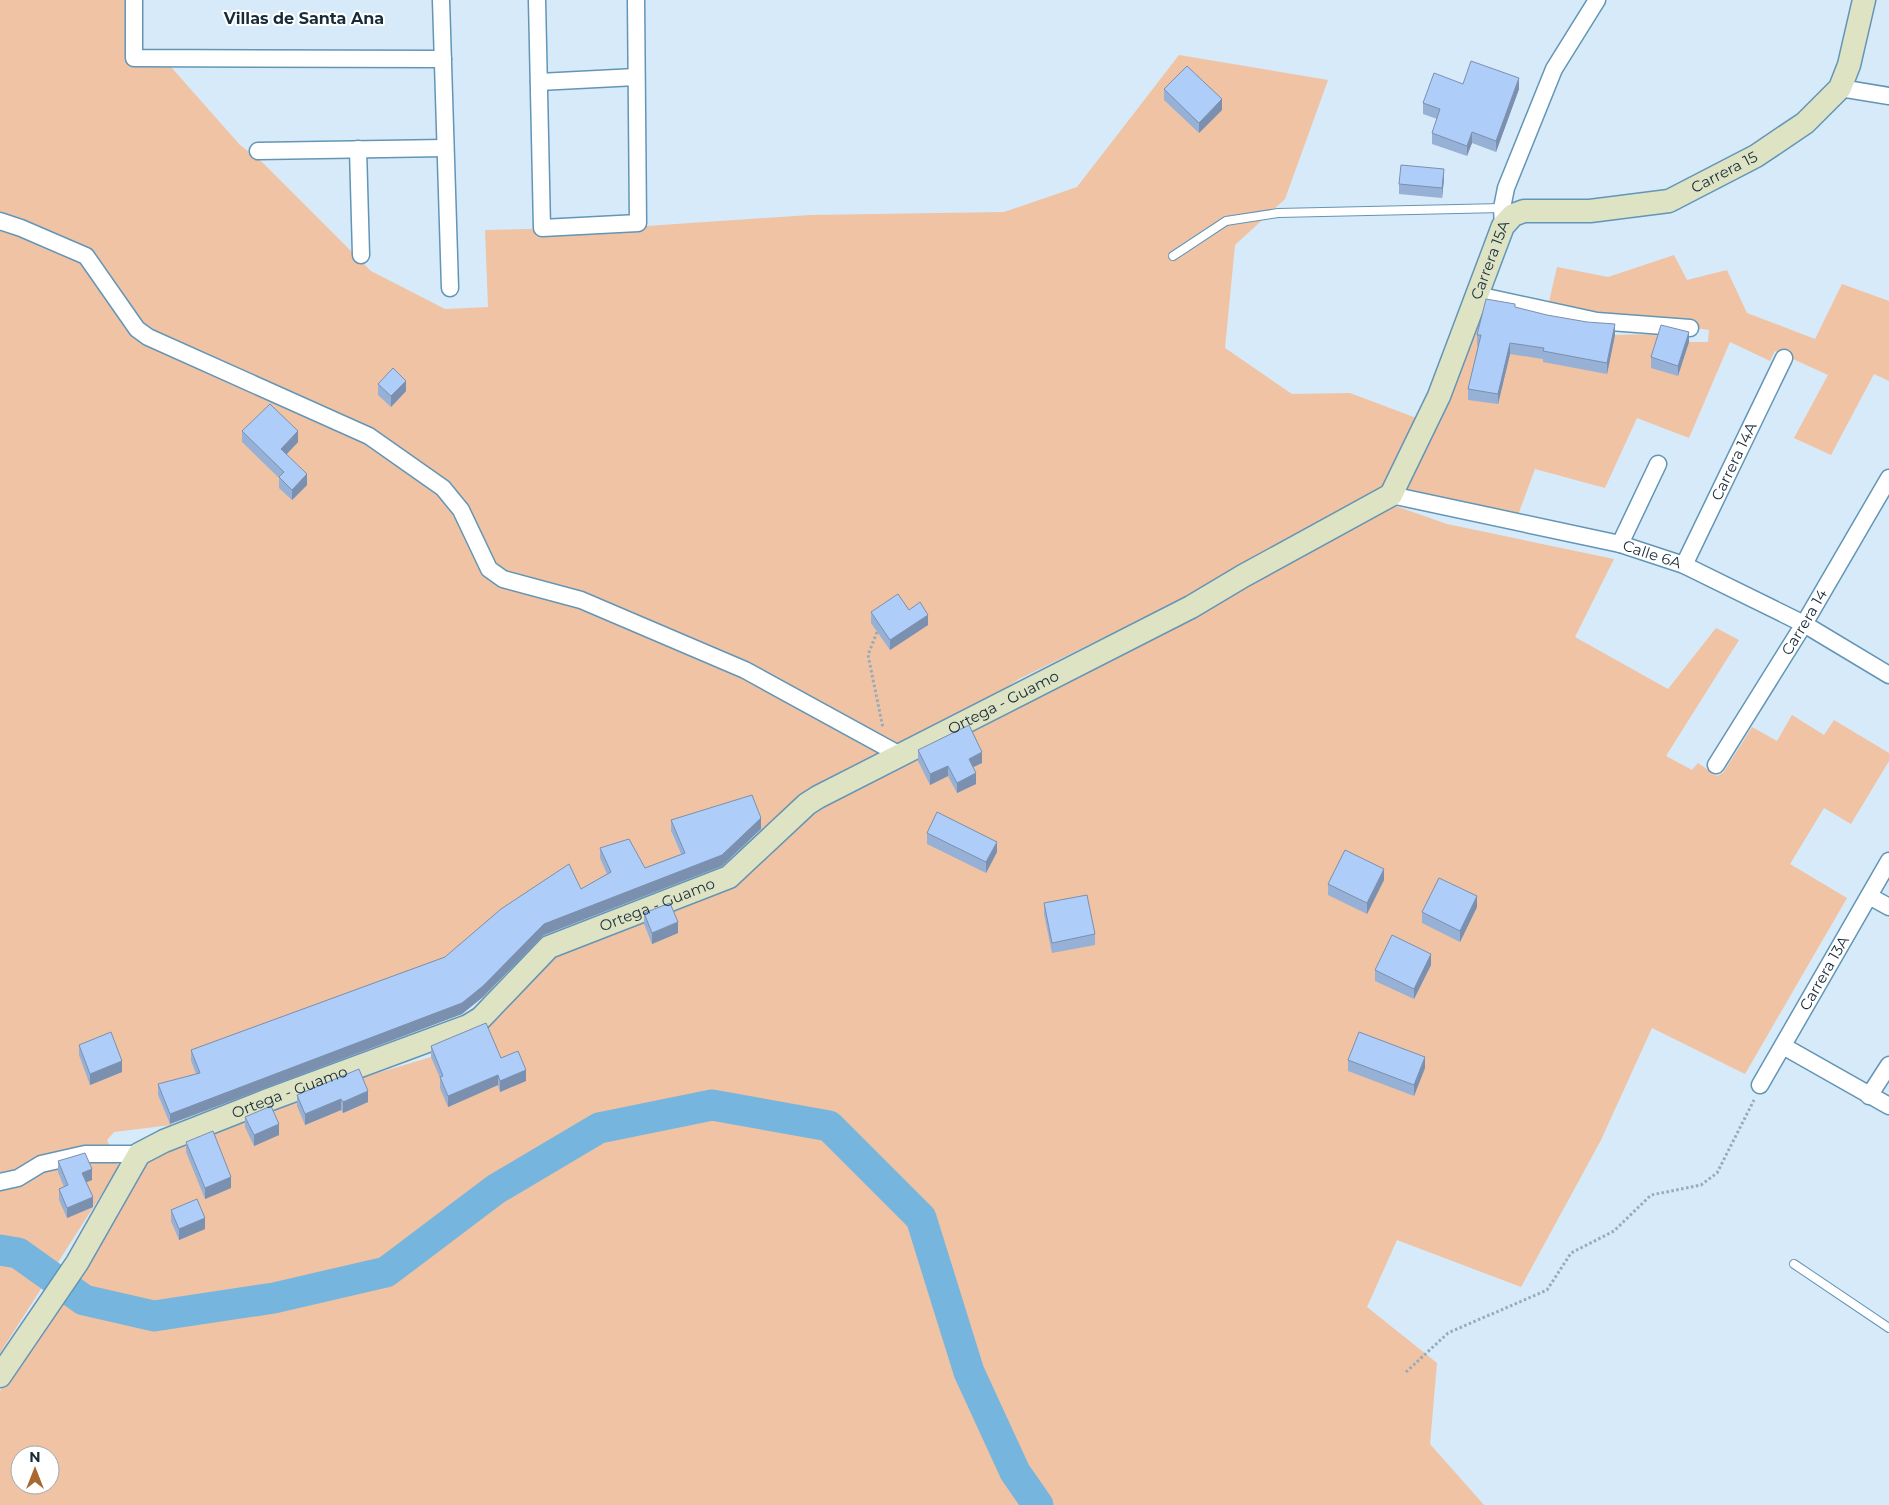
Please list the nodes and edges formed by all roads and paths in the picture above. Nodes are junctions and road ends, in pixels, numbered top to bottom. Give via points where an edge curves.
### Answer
1 (134, 0) edge
2 (441, 0) edge
3 (537, 0) edge
4 (636, 0) edge
5 (1597, 0) edge
6 (1864, 0) edge
7 (443, 59) junction
8 (636, 78) junction
9 (539, 82) junction
10 (1840, 88) junction
11 (1889, 96) edge
12 (445, 148) junction
13 (358, 149) junction
14 (258, 151) dead end
15 (1502, 217) junction
16 (0, 222) edge
17 (361, 254) dead end
18 (1173, 256) dead end
19 (450, 288) dead end
20 (1477, 295) junction
21 (1690, 328) dead end
22 (1784, 358) dead end
23 (1658, 464) dead end
24 (1889, 478) edge
25 (1391, 495) junction
26 (1620, 544) junction
27 (1684, 565) junction
28 (1804, 624) junction
29 (877, 632) edge
30 (1889, 675) edge
31 (895, 752) junction
32 (1716, 765) dead end
33 (1889, 861) edge
34 (1869, 896) junction
35 (1889, 907) edge
36 (1784, 1046) junction
37 (1889, 1065) edge
38 (1760, 1086) joint
39 (1869, 1096) junction
40 (1889, 1106) edge
41 (139, 1154) junction
42 (0, 1182) edge
43 (1794, 1264) dead end
44 (1889, 1328) edge
45 (1406, 1372) dead end
46 (0, 1376) edge

1 - 7 street via 134,58
2 - 7 street
3 - 9 street
4 - 8 street
5 - 15 street, Carrera 15A via 1554,68 1506,188
6 - 10 street, Carrera 15 via 1849,65
7 - 12 street
8 - 9 street
8 - 9 street via 638,223 552,228 542,228
10 - 11 street
10 - 15 street, Carrera 15 via 1805,123 1756,156 1669,201 1590,211 1524,211
12 - 13 street
12 - 19 street
13 - 14 street
13 - 17 street
15 - 18 lane via 1278,214 1226,221
15 - 20 street, Carrera 15A
16 - 31 street via 22,228 86,256 138,329 148,336 369,436 443,488 461,510 489,569 503,579 581,600 745,670
20 - 21 street via 1597,321
20 - 25 street, Carrera 15A via 1440,396
22 - 27 street, Carrera 14A
23 - 26 street
24 - 28 street, Carrera 14
25 - 26 street, Calle 6A
25 - 31 street, Ortega - Guamo via 1242,576 1192,608
26 - 27 street, Calle 6A
27 - 28 street, Calle 6A
28 - 30 street, Calle 6A
28 - 32 street, Carrera 14
29 - 31 path via 868,655
31 - 41 street, Ortega - Guamo via 808,804 729,877 549,947 481,1018 468,1026 268,1100
33 - 34 street, Carrera 13A
34 - 35 street
34 - 36 street, Carrera 13A
36 - 38 street, Carrera 13A
36 - 39 street
37 - 39 street
38 - 45 path via 1717,1173 1701,1185 1651,1195 1614,1231 1572,1253 1547,1290 1448,1333
39 - 40 street
41 - 42 street via 85,1154 41,1164 18,1178
41 - 46 street via 77,1263
43 - 44 lane

